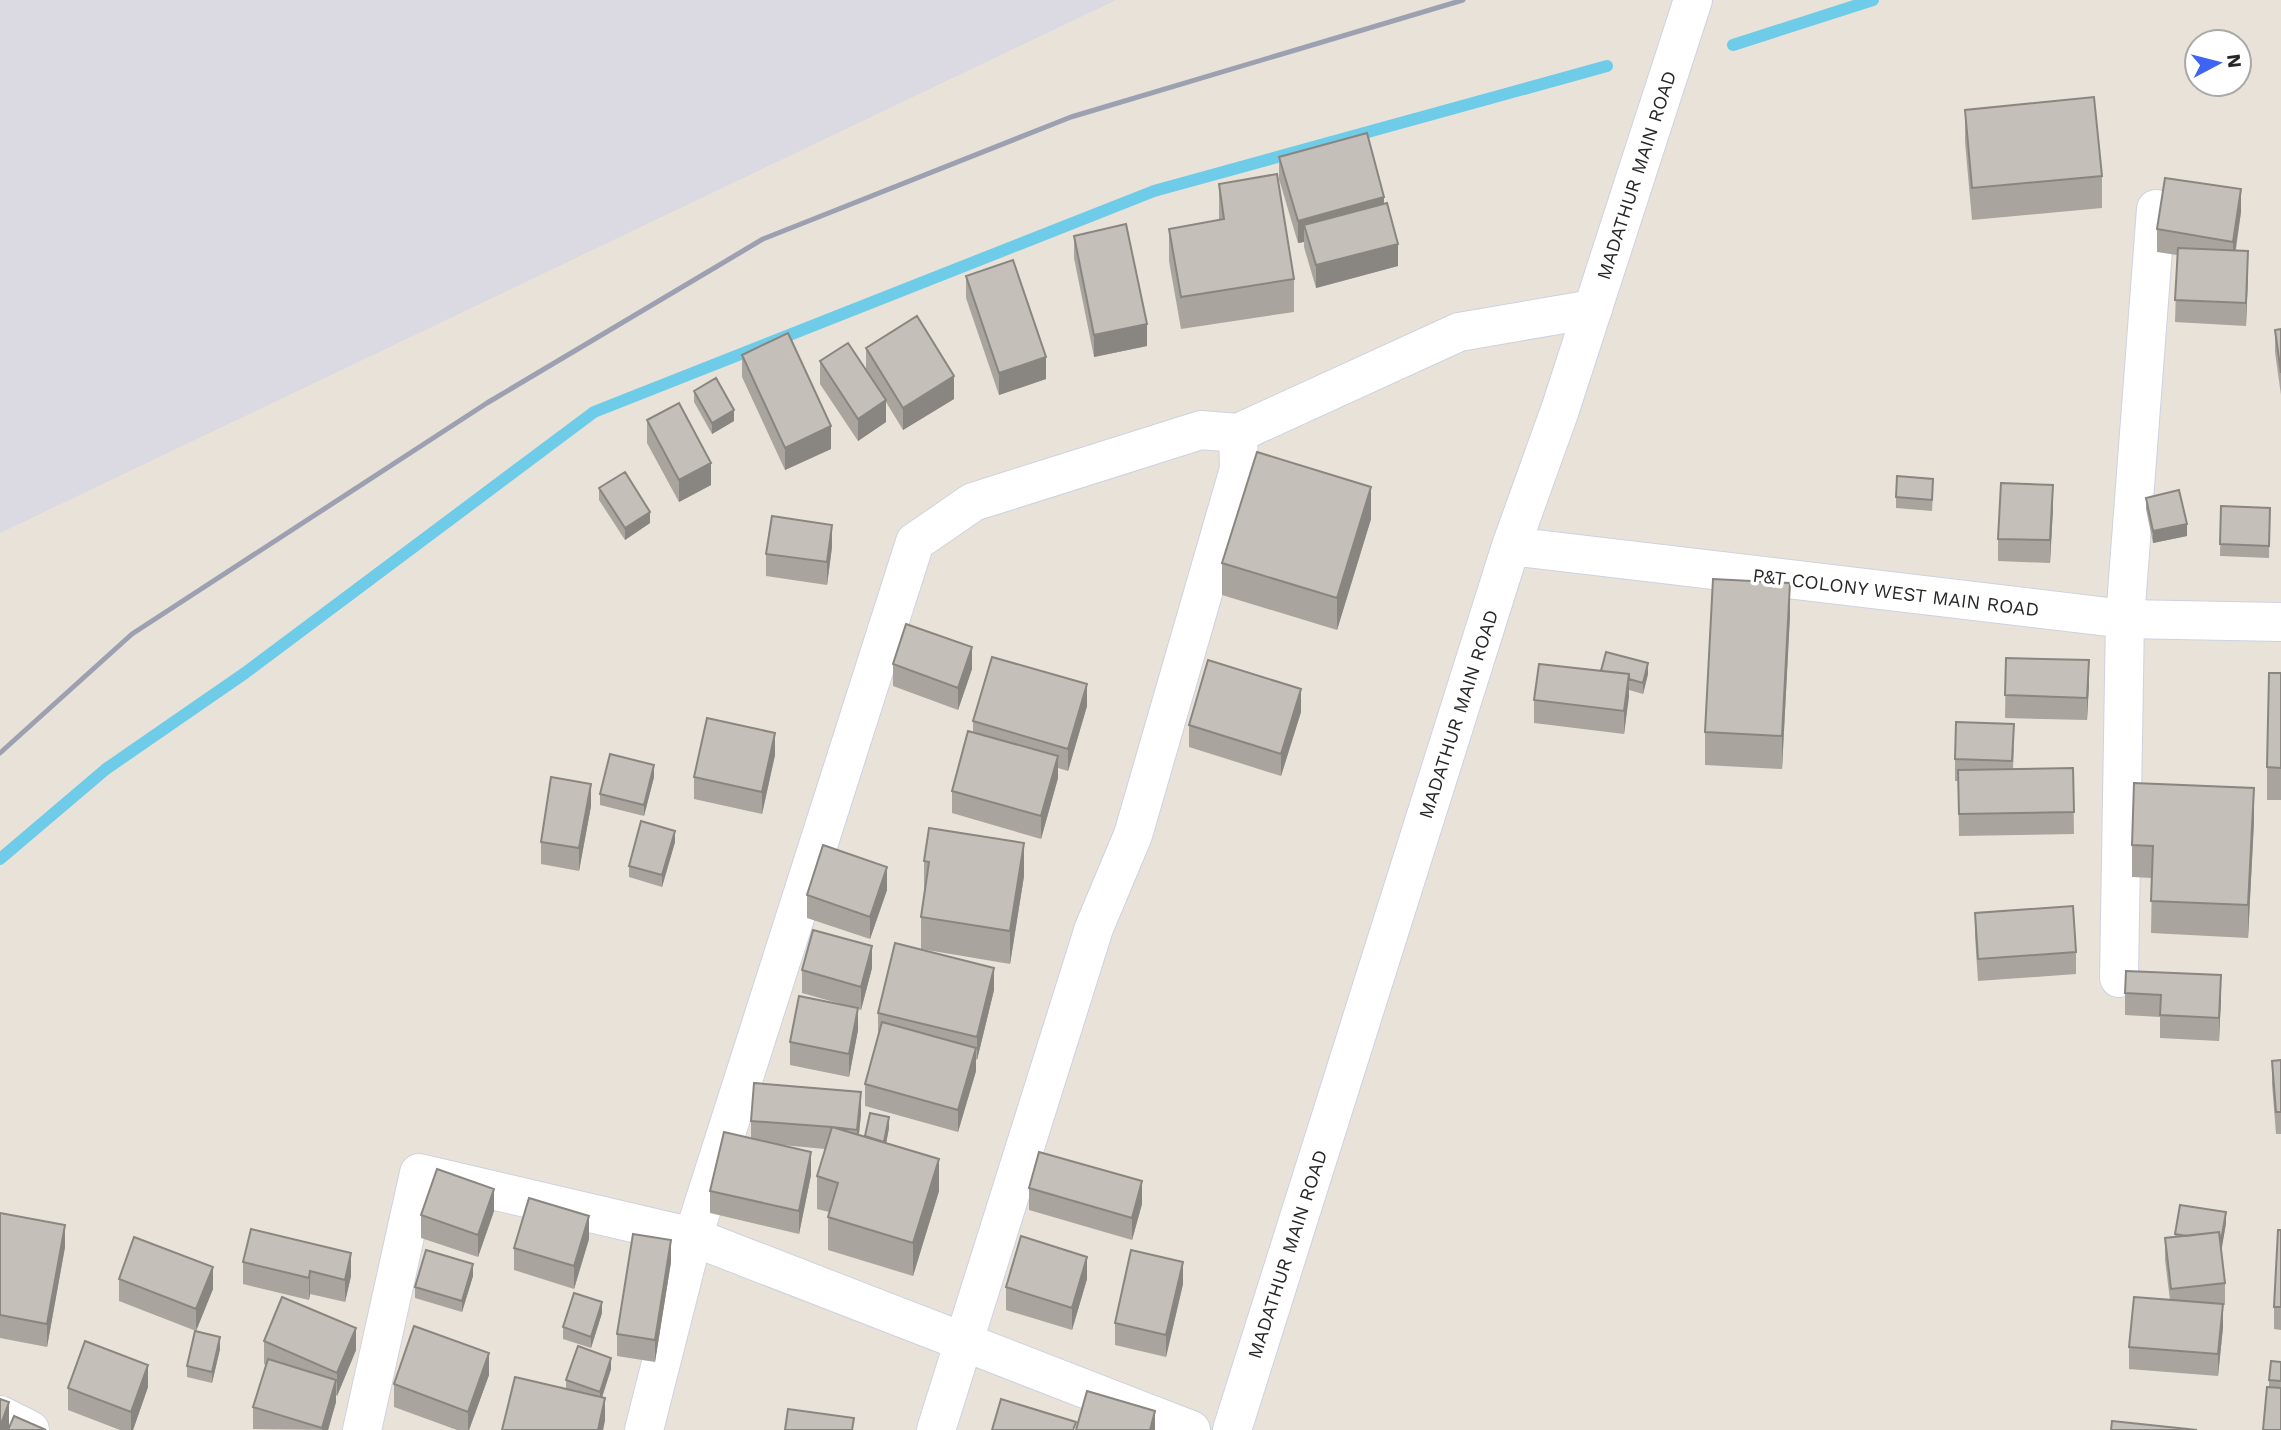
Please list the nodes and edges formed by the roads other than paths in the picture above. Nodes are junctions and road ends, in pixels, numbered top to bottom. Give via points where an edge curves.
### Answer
1 (1693, 0) edge
2 (2156, 209) dead end
3 (1593, 309) junction
4 (1238, 433) junction
5 (1511, 546) junction
6 (2125, 619) junction
7 (2281, 622) edge
8 (2119, 978) dead end
9 (693, 1237) junction
10 (962, 1343) junction
11 (0, 1415) edge
12 (30, 1430) edge
13 (362, 1430) edge
14 (644, 1430) edge
15 (936, 1430) edge
16 (1191, 1430) edge
17 (1232, 1430) edge

1 - 3 street, MADATHUR MAIN ROAD
2 - 6 street
3 - 4 street via 1459,332
3 - 5 street, MADATHUR MAIN ROAD
4 - 9 street via 1201,430 973,502 915,542
4 - 10 street via 1239,469 1133,835 1094,928
5 - 6 street, P&T COLONY WEST MAIN ROAD
5 - 17 street, MADATHUR MAIN ROAD
6 - 7 street, P&T COLONY WEST MAIN ROAD
6 - 8 street
9 - 10 street
9 - 13 street via 419,1173
9 - 14 street
10 - 15 street
10 - 16 street
11 - 12 street

